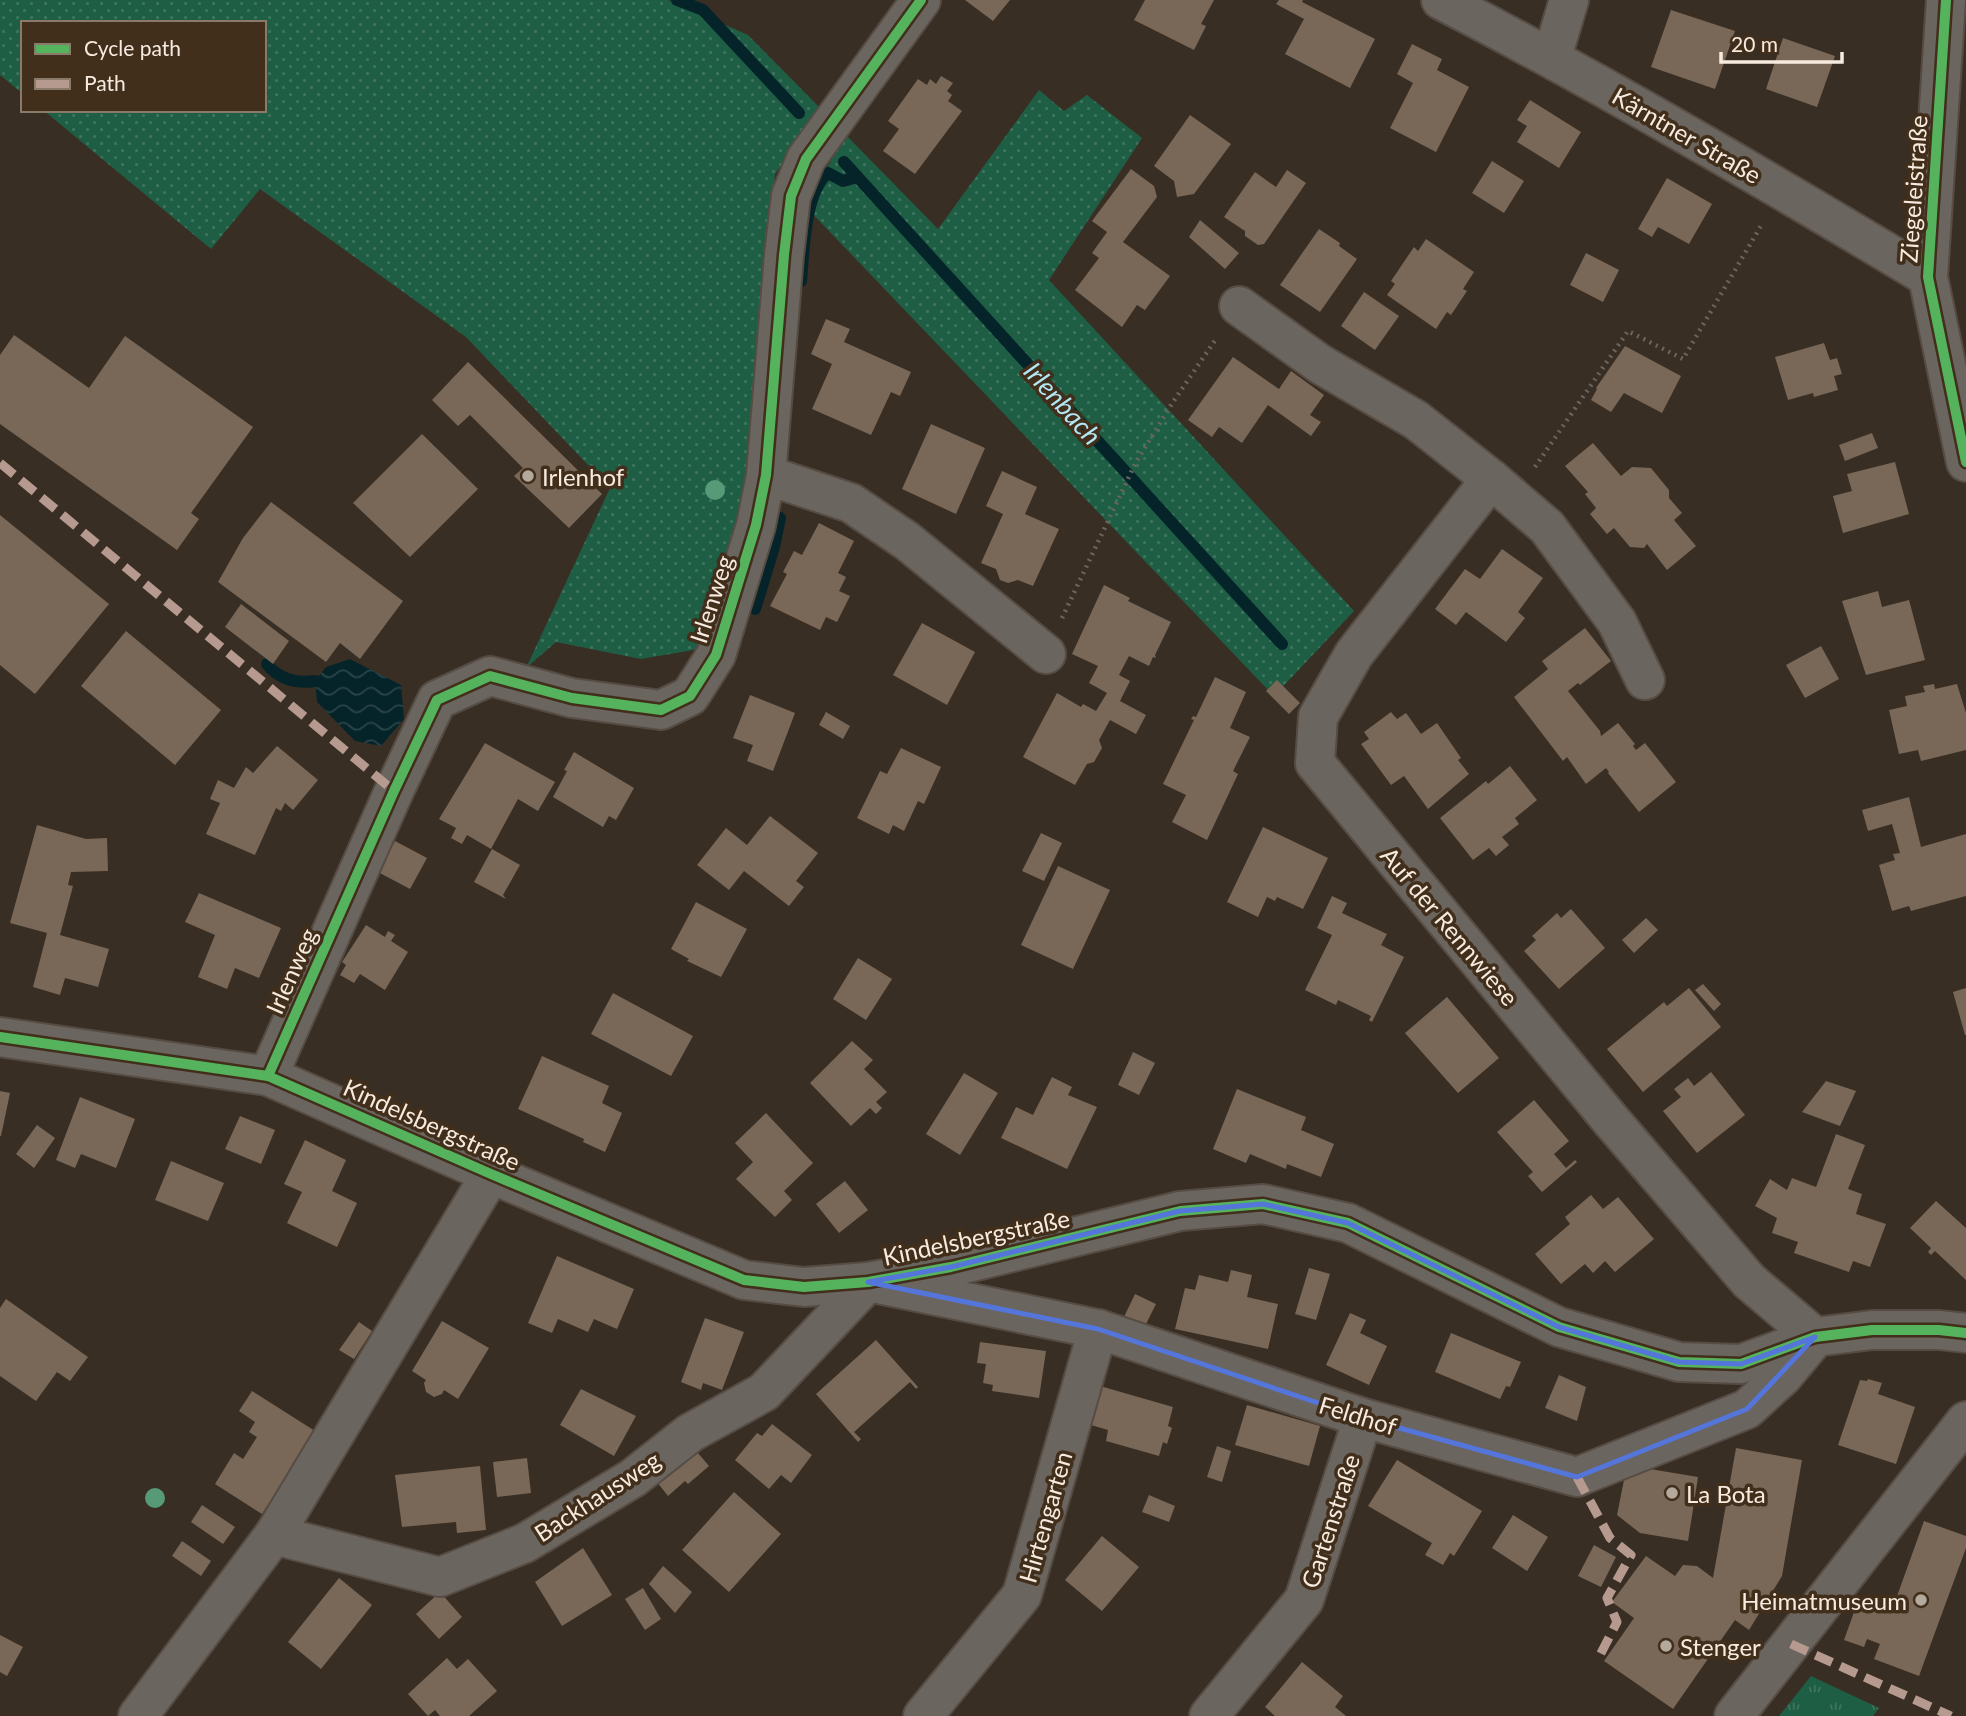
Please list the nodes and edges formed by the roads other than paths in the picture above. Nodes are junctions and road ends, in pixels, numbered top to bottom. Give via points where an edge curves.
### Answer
1 (921, 0) edge
2 (1441, 0) edge
3 (1569, 0) edge
4 (1946, 0) edge
5 (1552, 57) junction
6 (1928, 277) junction
7 (1238, 306) road end
8 (1966, 462) edge
9 (766, 475) junction
10 (1503, 488) junction
11 (1046, 654) road end
12 (1645, 680) dead end
13 (0, 1037) edge
14 (268, 1076) junction
15 (491, 1174) junction
16 (867, 1282) junction
17 (1098, 1329) junction
18 (1966, 1333) edge
19 (1815, 1337) junction
20 (1363, 1418) junction
21 (1966, 1421) edge
22 (274, 1535) junction
23 (138, 1716) edge
24 (923, 1716) edge
25 (1209, 1716) edge
26 (1734, 1716) edge

1 - 9 street, Irlenweg via 806,159 791,196
2 - 5 street, Kärntner Straße
3 - 5 street
4 - 6 street, Ziegeleistraße
5 - 6 street, Kärntner Straße
6 - 8 street, Ziegeleistraße
7 - 10 street via 1320,364 1416,420
9 - 11 street via 851,503 908,541
9 - 14 street, Irlenweg via 756,525 716,655 690,696 661,710 572,698 490,677 437,700
10 - 12 street via 1547,527 1617,622
10 - 19 street, Auf der Rennwiese via 1354,654 1318,717 1315,763 1749,1281
13 - 14 street, Kindelsbergstraße
14 - 15 street, Kindelsbergstraße
15 - 16 street, Kindelsbergstraße via 744,1280 804,1287
15 - 22 street
16 - 17 street, Feldhof
16 - 19 street, Kindelsbergstraße via 951,1267 1180,1211 1263,1204 1348,1223 1559,1327 1679,1362 1741,1364
16 - 22 street, Backhausweg via 764,1392 690,1433 633,1478 525,1543 440,1577
17 - 20 street, Feldhof
17 - 24 street, Hirtengarten via 1022,1595
18 - 19 street, Kindelsbergstraße via 1872,1330
19 - 20 street, Feldhof via 1783,1376 1747,1409 1577,1477
20 - 25 street, Gartenstraße via 1304,1600
21 - 26 street
22 - 23 street

